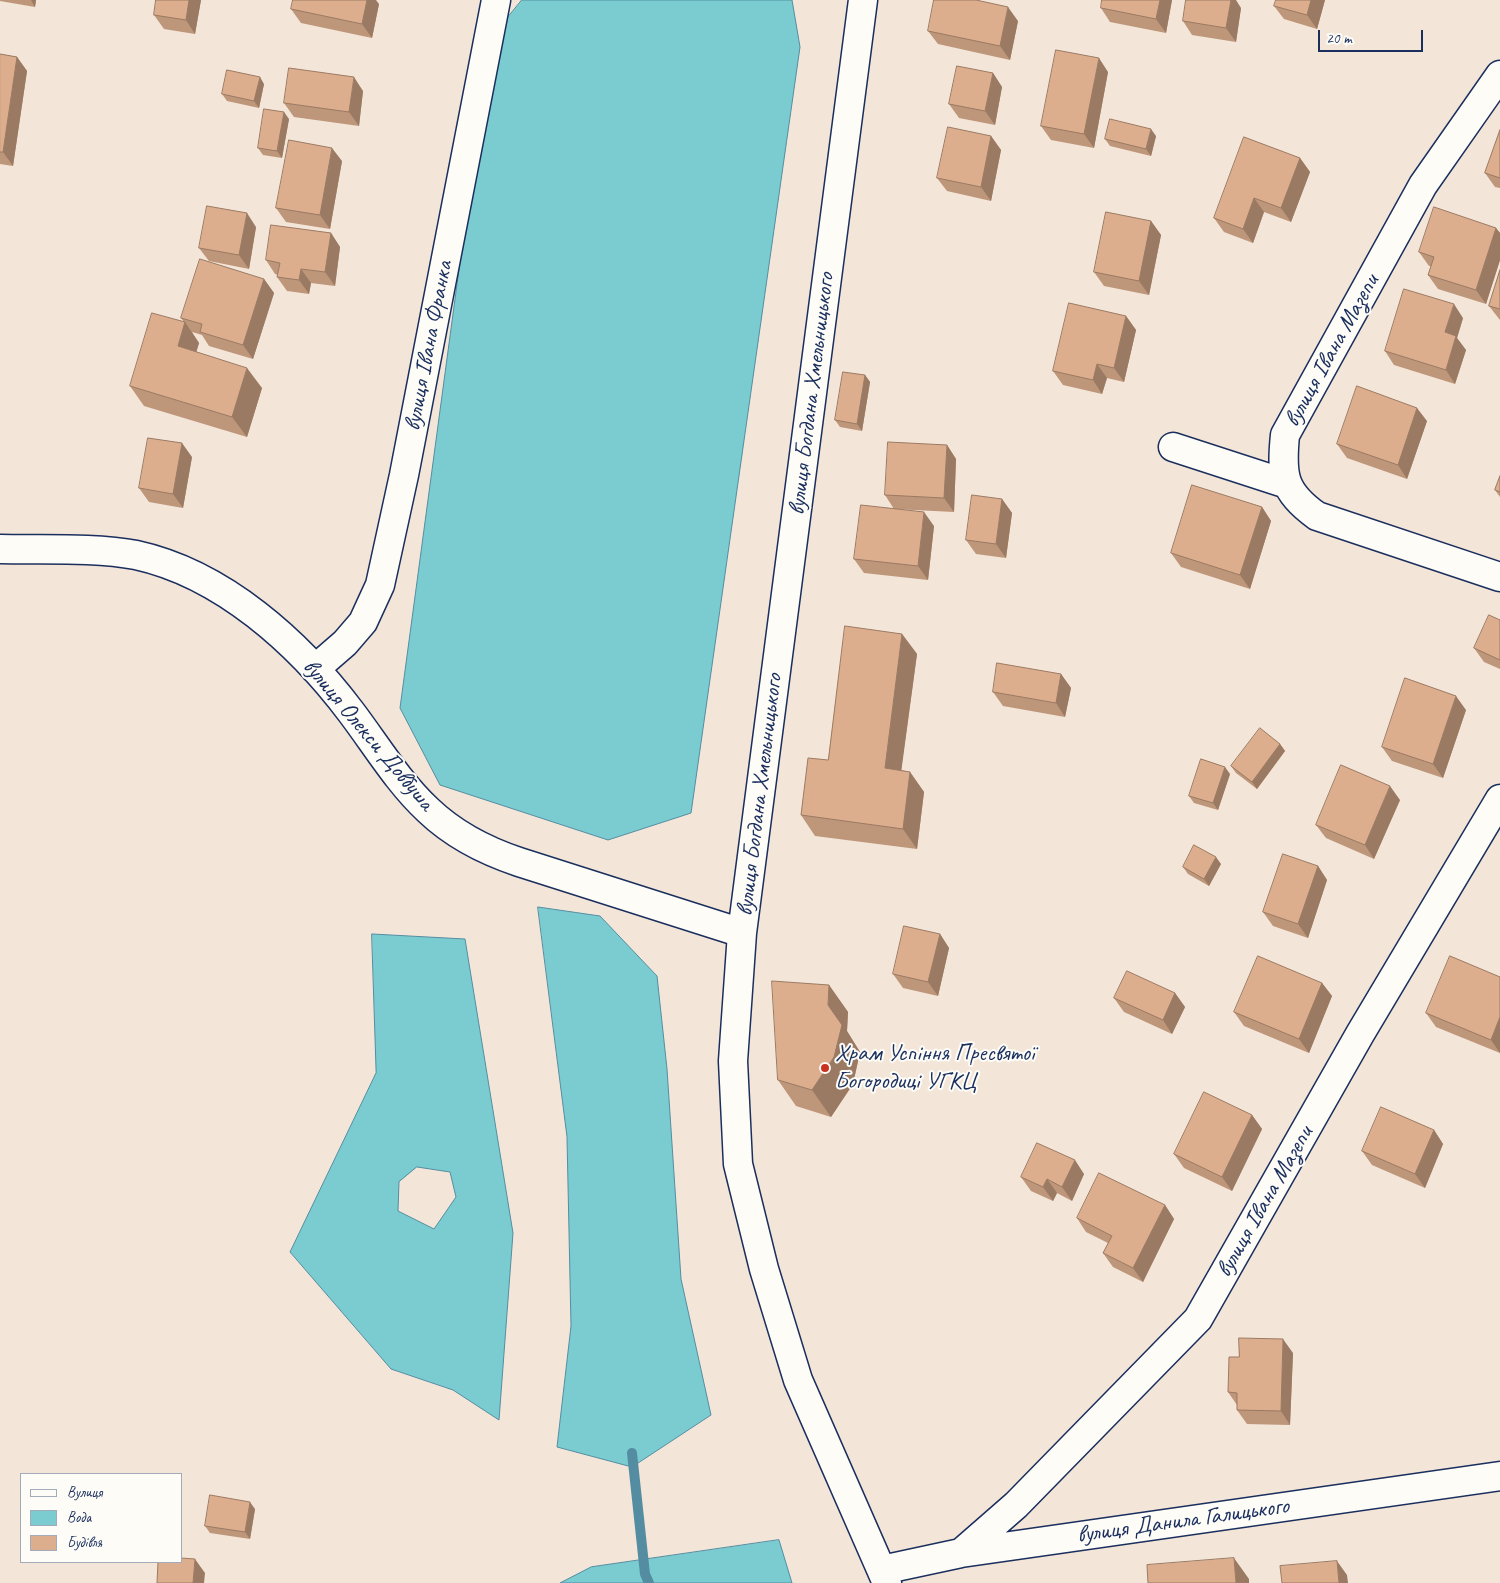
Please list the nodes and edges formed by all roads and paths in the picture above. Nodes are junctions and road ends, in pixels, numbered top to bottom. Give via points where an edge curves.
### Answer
1 (496, 0) edge
2 (863, 0) edge
3 (1500, 75) edge
4 (1173, 447) dead end
5 (1287, 484) junction
6 (0, 549) edge
7 (1500, 577) edge
8 (315, 668) junction
9 (1500, 798) edge
10 (742, 933) junction
11 (1500, 1476) edge
12 (961, 1552) junction
13 (884, 1576) edge

1 - 8 street, вулиця Івана Франка via 380,585 363,622 345,643
2 - 10 street, вулиця Богдана Хмельницького
3 - 5 street, вулиця Івана Мазепи via 1423,185 1285,435 1282,464
4 - 5 street
5 - 7 street, вулиця Івана Мазепи via 1299,503 1317,516
6 - 8 street, вулиця Олекси Довбуша via 136,555 187,573 232,596
8 - 10 street, вулиця Олекси Довбуша via 428,811 461,835 500,856
9 - 12 street, вулиця Івана Мазепи via 1360,1034 1198,1319 1016,1505
10 - 13 street, вулиця Богдана Хмельницького via 733,1061 738,1164 764,1269 798,1380
11 - 12 street, вулиця Данила Галицького
12 - 13 street, вулиця Данила Галицького

